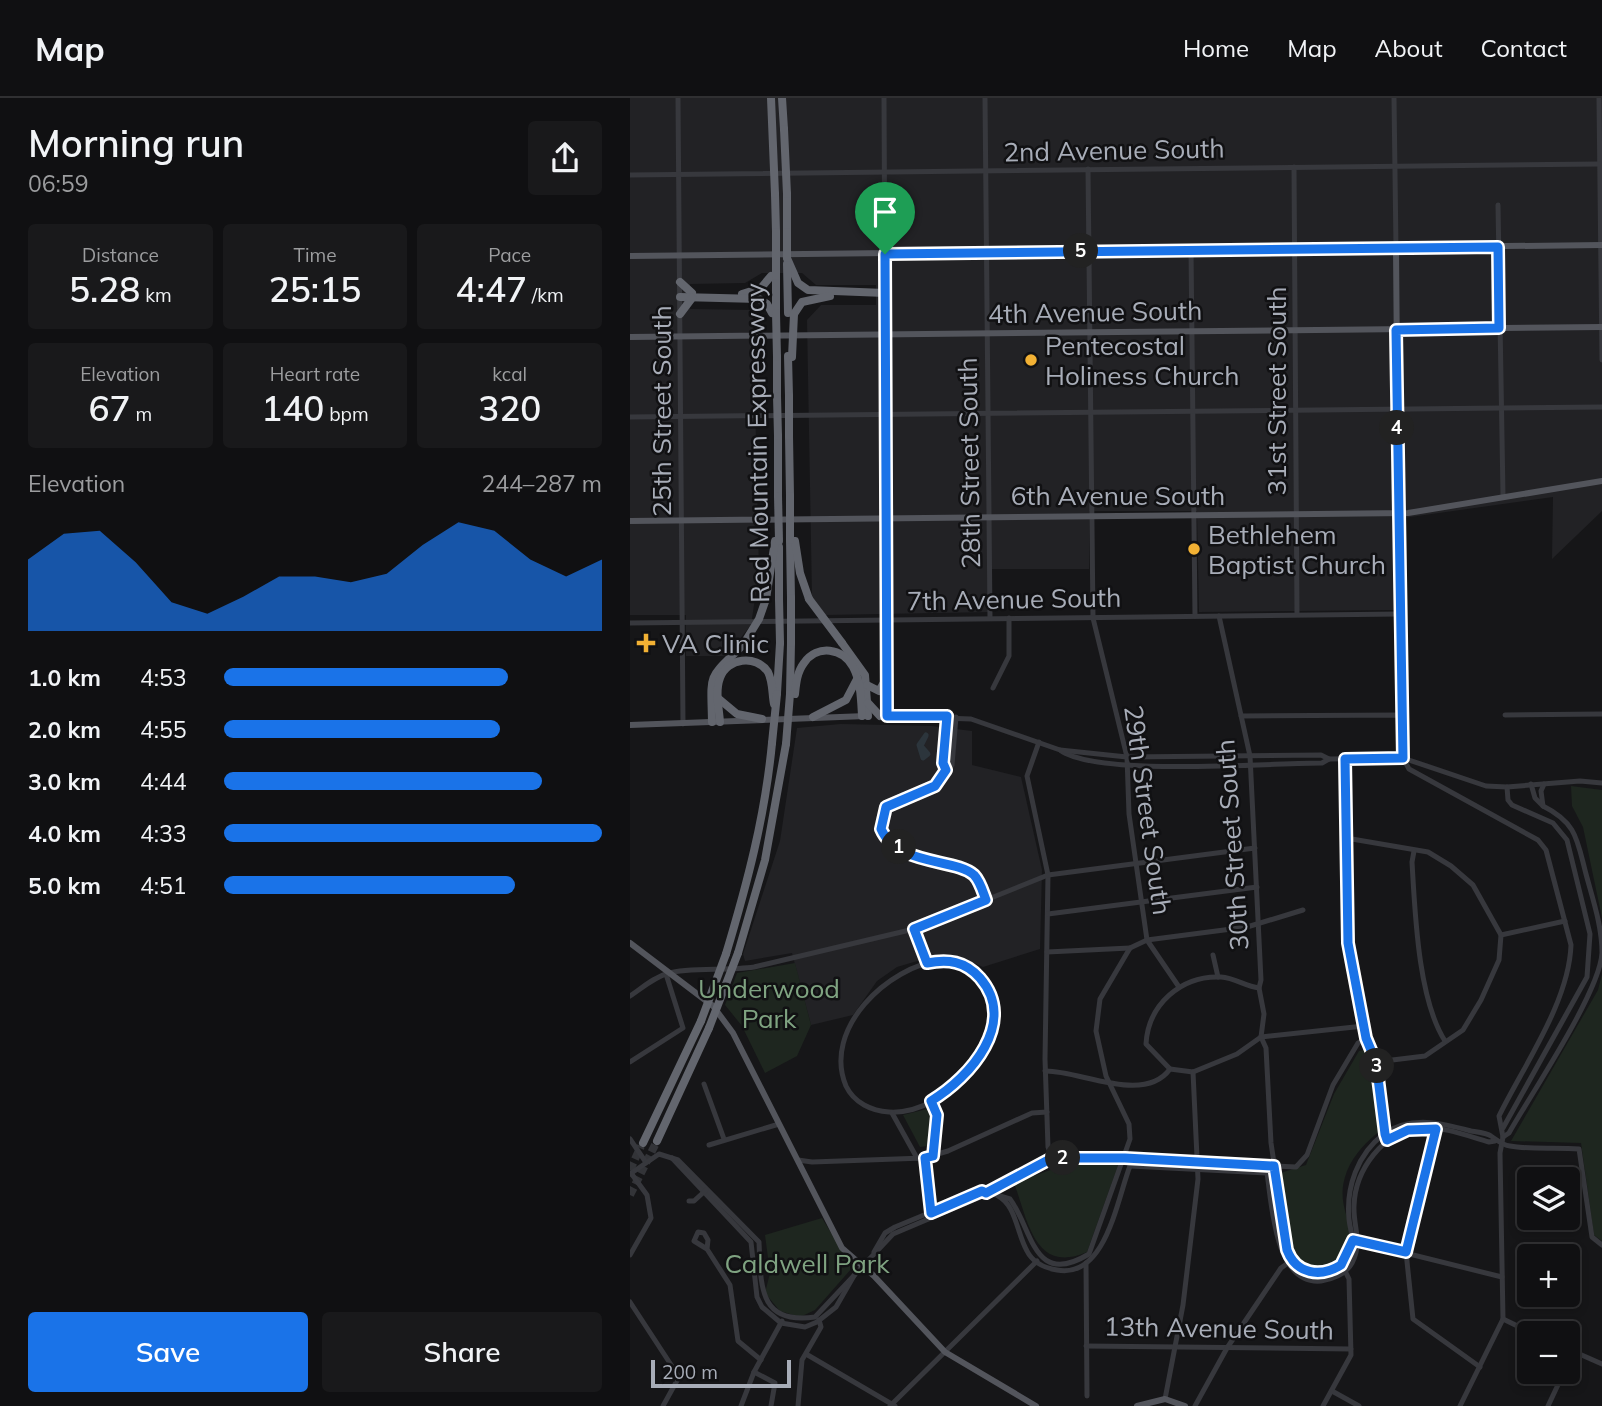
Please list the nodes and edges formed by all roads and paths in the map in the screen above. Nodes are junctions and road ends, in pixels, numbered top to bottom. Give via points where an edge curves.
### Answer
1 (678, 98) edge
2 (771, 98) edge
3 (782, 98) edge
4 (884, 98) edge
5 (985, 98) edge
6 (1394, 98) edge
7 (1599, 98) edge
8 (1599, 164) junction
9 (1395, 166) junction
10 (1294, 167) junction
11 (1088, 169) junction
12 (985, 170) junction
13 (884, 172) junction
14 (630, 175) edge
15 (679, 175) junction
16 (1498, 205) dead end
17 (1601, 245) edge
18 (1498, 247) junction
19 (1294, 248) junction
20 (1395, 248) junction
21 (1191, 249) junction
22 (1089, 251) junction
23 (986, 253) junction
24 (885, 254) junction
25 (630, 256) edge
26 (680, 256) junction
27 (773, 276) junction
28 (791, 276) junction
29 (680, 282) junction
30 (885, 293) junction
31 (680, 295) junction
32 (692, 295) junction
33 (774, 313) junction
34 (791, 313) junction
35 (680, 314) junction
36 (1602, 327) edge
37 (1499, 328) junction
38 (1192, 329) junction
39 (1396, 330) junction
40 (1090, 331) junction
41 (1294, 331) junction
42 (988, 333) junction
43 (885, 334) junction
44 (680, 336) junction
45 (630, 337) edge
46 (1602, 360) edge
47 (1602, 407) edge
48 (1500, 408) junction
49 (1296, 410) junction
50 (1396, 410) junction
51 (1192, 411) junction
52 (1091, 412) junction
53 (988, 413) junction
54 (886, 414) junction
55 (630, 417) edge
56 (681, 417) junction
57 (1602, 481) edge
58 (1503, 495) junction
59 (1398, 511) junction
60 (1296, 512) junction
61 (1092, 514) junction
62 (1194, 514) junction
63 (989, 515) junction
64 (887, 517) junction
65 (630, 521) edge
66 (681, 521) junction
67 (777, 541) junction
68 (793, 541) junction
69 (1297, 614) junction
70 (1399, 614) junction
71 (1195, 616) junction
72 (1219, 616) junction
73 (990, 618) junction
74 (1009, 618) junction
75 (1093, 618) junction
76 (887, 619) junction
77 (630, 623) edge
78 (682, 623) junction
79 (857, 679) junction
80 (886, 679) junction
81 (867, 684) junction
82 (993, 688) dead end
83 (775, 694) junction
84 (793, 694) junction
85 (718, 698) junction
86 (867, 701) junction
87 (1602, 714) edge
88 (1400, 715) junction
89 (1505, 715) dead end
90 (865, 716) junction
91 (884, 716) junction
92 (947, 716) junction
93 (956, 716) junction
94 (1241, 716) junction
95 (813, 717) junction
96 (762, 719) junction
97 (716, 722) junction
98 (683, 724) junction
99 (630, 725) edge
100 (1039, 742) junction
101 (1060, 750) junction
102 (1250, 755) junction
103 (1126, 757) junction
104 (1403, 758) junction
105 (1329, 759) junction
106 (1345, 759) junction
107 (1250, 763) junction
108 (1126, 766) junction
109 (946, 770) junction
110 (1602, 783) edge
111 (1531, 784) junction
112 (1544, 784) junction
113 (1507, 788) junction
114 (1542, 806) junction
115 (1346, 838) junction
116 (1255, 848) junction
117 (1414, 851) junction
118 (1136, 863) junction
119 (1048, 875) junction
120 (1257, 887) junction
121 (986, 900) junction
122 (1142, 902) junction
123 (1303, 910) dead end
124 (1048, 914) junction
125 (1565, 921) junction
126 (1259, 924) junction
127 (914, 929) junction
128 (1501, 935) junction
129 (1147, 940) junction
130 (630, 943) edge
131 (1130, 947) junction
132 (1047, 952) junction
133 (1213, 955) dead end
134 (696, 963) dead end
135 (927, 963) junction
136 (697, 972) junction
137 (666, 974) junction
138 (1218, 977) junction
139 (1179, 987) junction
140 (1259, 988) junction
141 (630, 996) edge
142 (1364, 1026) junction
143 (1261, 1037) junction
144 (1366, 1038) junction
145 (1445, 1041) junction
146 (630, 1062) edge
147 (1376, 1062) junction
148 (1170, 1069) junction
149 (1045, 1071) junction
150 (1193, 1072) junction
151 (704, 1084) dead end
152 (1111, 1085) junction
153 (931, 1101) junction
154 (1046, 1112) junction
155 (892, 1113) junction
156 (779, 1124) junction
157 (1437, 1125) junction
158 (1503, 1128) junction
159 (1386, 1137) junction
160 (630, 1139) edge
161 (724, 1139) junction
162 (657, 1141) tunnel mouth
163 (1500, 1141) junction
164 (643, 1143) tunnel mouth
165 (709, 1145) dead end
166 (933, 1156) junction
167 (921, 1158) junction
168 (1052, 1158) junction
169 (1125, 1158) junction
170 (798, 1160) junction
171 (645, 1161) junction
172 (1198, 1163) junction
173 (1130, 1166) junction
174 (1274, 1166) junction
175 (1198, 1171) junction
176 (631, 1173) edge
177 (1268, 1173) junction
178 (1009, 1181) junction
179 (704, 1188) junction
180 (986, 1193) junction
181 (1010, 1199) junction
182 (931, 1217) junction
183 (1356, 1241) junction
184 (1602, 1245) edge
185 (707, 1249) dead end
186 (1406, 1252) junction
187 (630, 1255) edge
188 (1085, 1257) junction
189 (1037, 1260) junction
190 (1288, 1262) junction
191 (1086, 1265) junction
192 (1341, 1265) junction
193 (863, 1266) junction
194 (1346, 1272) junction
195 (1502, 1277) junction
196 (630, 1302) edge
197 (785, 1315) junction
198 (818, 1318) junction
199 (1503, 1319) junction
200 (781, 1324) junction
201 (1517, 1326) edge
202 (1086, 1346) junction
203 (1176, 1347) junction
204 (1227, 1348) junction
205 (1351, 1349) junction
206 (945, 1352) junction
207 (806, 1354) junction
208 (1580, 1354) edge
209 (761, 1360) junction
210 (1602, 1364) edge
211 (1480, 1367) junction
212 (754, 1372) junction
213 (1558, 1384) edge
214 (1332, 1391) junction
215 (1087, 1396) dead end
216 (1165, 1399) junction
217 (892, 1405) edge
218 (663, 1406) edge
219 (741, 1406) edge
220 (772, 1406) edge
221 (798, 1406) edge
222 (1036, 1406) edge
223 (1137, 1406) edge
224 (1185, 1406) edge
225 (1195, 1406) edge
226 (1323, 1406) edge
227 (1359, 1406) edge
228 (1460, 1406) edge
229 (1548, 1406) edge

1 - 15 street, 25th Street South
2 - 27 highway, Red Mountain Expressway, bridge
3 - 28 highway, Red Mountain Expressway, bridge
4 - 13 street
5 - 12 street, 28th Street South
6 - 9 street
7 - 8 street
8 - 9 street, 2nd Avenue South
8 - 17 street
9 - 10 street, 2nd Avenue South
9 - 20 street
10 - 11 street, 2nd Avenue South
10 - 19 street, 31st Street South
11 - 12 street, 2nd Avenue South
11 - 22 street, 29th Street South
12 - 13 street, 2nd Avenue South
12 - 23 street, 28th Street South
13 - 15 street, 2nd Avenue South
13 - 24 street
14 - 15 street, 2nd Avenue South
15 - 26 street, 25th Street South
16 - 18 street
17 - 18 main road
17 - 36 street
18 - 20 main road
18 - 37 street
19 - 20 main road
19 - 21 main road
19 - 41 street, 31st Street South
20 - 39 main road
21 - 22 main road
21 - 38 street
22 - 23 main road
22 - 40 street, 29th Street South
23 - 24 main road
23 - 42 street, 28th Street South
24 - 26 main road
24 - 30 street
25 - 26 main road
26 - 29 street, 25th Street South
27 - 32 highway via 754,292
27 - 33 highway, Red Mountain Expressway
28 - 30 highway via 815,291
28 - 34 highway, Red Mountain Expressway
29 - 31 street, 25th Street South
29 - 32 highway
30 - 34 highway via 813,298
30 - 43 street
31 - 32 highway
31 - 35 street, 25th Street South
32 - 33 highway via 759,299
32 - 35 highway
33 - 67 highway, Red Mountain Expressway, bridge
34 - 68 highway, Red Mountain Expressway, bridge
35 - 44 street, 25th Street South
36 - 37 main road, 4th Avenue South
36 - 46 street
37 - 39 main road, 4th Avenue South
37 - 48 street
38 - 40 main road, 4th Avenue South
38 - 41 main road, 4th Avenue South
38 - 51 street
39 - 41 main road, 4th Avenue South
39 - 50 main road
40 - 42 main road, 4th Avenue South
40 - 52 street, 29th Street South
41 - 49 street, 31st Street South
42 - 43 main road, 4th Avenue South
42 - 53 street, 28th Street South
43 - 44 main road, 4th Avenue South
43 - 54 street
44 - 45 main road, 4th Avenue South
44 - 56 street, 25th Street South
47 - 48 street
48 - 50 street
48 - 58 street
49 - 50 street
49 - 51 street
49 - 60 street, 31st Street South
50 - 59 main road
51 - 52 street
51 - 62 street
52 - 53 street
52 - 61 street, 29th Street South
53 - 54 street
53 - 63 street, 28th Street South
54 - 56 street
54 - 64 street
55 - 56 street
56 - 66 street, 25th Street South
57 - 58 main road, 6th Avenue South
58 - 59 main road, 6th Avenue South via 1432,511
59 - 60 main road, 6th Avenue South
59 - 70 main road
60 - 62 main road, 6th Avenue South
60 - 69 street, 31st Street South
61 - 62 main road, 6th Avenue South
61 - 63 main road, 6th Avenue South
61 - 75 street, 29th Street South
62 - 71 street
63 - 64 main road, 6th Avenue South
63 - 73 street, 28th Street South
64 - 66 main road, 6th Avenue South
64 - 76 street
65 - 66 main road, 6th Avenue South
66 - 78 street, 25th Street South
67 - 83 highway, Red Mountain Expressway, bridge via 780,643
67 - 97 highway, bridge via 759,619 743,645 715,670
68 - 81 highway, bridge via 809,599 862,668
68 - 84 highway, Red Mountain Expressway, bridge
69 - 70 street, 7th Avenue South
69 - 72 street, 7th Avenue South
70 - 88 main road
71 - 72 street, 7th Avenue South
71 - 75 street, 7th Avenue South
72 - 94 street, 30th Street South
73 - 74 street, 7th Avenue South
73 - 76 street, 7th Avenue South
74 - 75 street, 7th Avenue South
74 - 82 street via 1009,656
75 - 103 street, 29th Street South
76 - 78 street, 7th Avenue South
76 - 80 street
77 - 78 street, 7th Avenue South
78 - 98 street, 25th Street South
79 - 84 highway via 844,657 820,651 802,665
79 - 90 highway
79 - 95 highway via 846,699
80 - 81 highway via 879,691
80 - 91 street
81 - 86 highway
83 - 85 highway via 763,667 743,660 725,668
83 - 164 highway, Red Mountain Expressway, bridge via 765,813 726,954 701,1021
84 - 162 highway, bridge via 765,860 738,953
85 - 96 highway via 737,714
85 - 97 highway
86 - 90 highway
86 - 91 highway via 873,711
87 - 89 street
88 - 94 street
88 - 104 street
90 - 91 street
90 - 95 main road
91 - 92 street
92 - 93 street
92 - 109 street
93 - 100 street
93 - 109 street via 952,765
94 - 102 street, 30th Street South
95 - 96 main road
96 - 97 main road
97 - 98 main road
98 - 99 main road
100 - 101 street
100 - 119 street via 1027,780
101 - 103 street
101 - 108 street via 1069,757
102 - 103 street
102 - 105 street via 1321,755
102 - 107 street, 30th Street South
103 - 108 street, 29th Street South
104 - 106 street
104 - 113 street via 1486,786
104 - 125 street via 1409,769 1538,840 1546,850
105 - 106 street
105 - 107 street
106 - 115 street
107 - 108 street
107 - 116 street, 30th Street South
108 - 118 street, 29th Street South
109 - 121 street via 935,786 886,807 881,829 887,840 913,855 970,872
110 - 112 street
111 - 112 street
111 - 113 street
111 - 114 street
112 - 114 street
113 - 158 street via 1512,805 1553,823 1567,841 1591,949 1587,977
114 - 163 street via 1562,816 1575,831 1601,930 1602,954 1590,992 1509,1133
115 - 117 street
115 - 142 street via 1348,943
116 - 118 street
116 - 120 street, 30th Street South
117 - 128 street via 1428,852 1468,880
117 - 145 street via 1419,946
118 - 119 street
118 - 122 street, 29th Street South
119 - 121 street
119 - 124 street
120 - 122 street
120 - 126 street, 30th Street South
121 - 127 street
122 - 124 street
122 - 129 street, 29th Street South
123 - 126 street
124 - 132 street
125 - 128 street
125 - 158 street via 1571,945 1567,978 1499,1116
126 - 129 street
126 - 140 street, 30th Street South
127 - 135 street
127 - 136 street via 754,967
128 - 145 street via 1499,960 1482,1000 1463,1030
129 - 131 street
129 - 139 street, 29th Street South
130 - 137 main road
131 - 132 street
131 - 152 street via 1097,1012 1098,1043
132 - 149 street
133 - 138 street
134 - 136 street
135 - 153 street via 954,961 973,970 990,990 995,1011 989,1038 974,1065
135 - 155 street via 900,975 868,1002 843,1037 839,1064 849,1092 869,1108
136 - 137 street
137 - 141 street
137 - 146 street via 683,1028
137 - 156 main road via 713,1006 733,1033
138 - 139 street
138 - 140 street
139 - 148 street via 1147,1025 1146,1044
140 - 143 street via 1264,1014
142 - 143 street
142 - 144 street
143 - 150 street via 1237,1054
143 - 174 street via 1266,1048
144 - 147 street
144 - 174 street via 1358,1043 1333,1085 1302,1163
145 - 147 street via 1425,1056
147 - 159 street
148 - 150 street
148 - 152 street via 1159,1079
149 - 152 street
149 - 154 street
150 - 172 street
151 - 161 street
152 - 169 street via 1129,1124
153 - 155 street
153 - 166 street via 937,1115
154 - 166 street via 1023,1117
154 - 168 street
155 - 167 street
156 - 161 street
156 - 170 main road
157 - 159 street via 1416,1122
157 - 163 street via 1489,1142
157 - 186 street
158 - 163 street
159 - 183 street via 1364,1156 1352,1180 1348,1206
160 - 171 street
161 - 165 street
163 - 184 street via 1579,1149 1592,1237
163 - 195 street
166 - 167 street
167 - 170 street
167 - 182 street
168 - 169 street
168 - 178 street
169 - 172 street
169 - 173 street
169 - 188 street
170 - 193 main road via 842,1248
171 - 176 street
171 - 179 street via 659,1154 672,1158
172 - 174 street
172 - 175 street
173 - 175 street
173 - 191 street via 1102,1246
174 - 177 street
174 - 190 street
175 - 177 street
175 - 203 street
176 - 187 street via 647,1195 651,1218
177 - 190 street
178 - 180 street
178 - 181 street
179 - 197 street via 759,1242 765,1300
179 - 200 street via 751,1242 757,1297
180 - 181 street via 998,1192
180 - 182 street
180 - 189 street via 1006,1202 1027,1252
181 - 189 street
182 - 193 street via 885,1233
183 - 186 street
183 - 192 street
183 - 194 street
185 - 209 street via 730,1285 738,1341
186 - 195 street
186 - 211 street via 1413,1319
188 - 189 street via 1061,1263
188 - 191 street
189 - 191 street via 1061,1271
189 - 206 street
190 - 192 street via 1319,1274
190 - 194 street via 1302,1277 1312,1280
190 - 204 street
191 - 202 street
192 - 194 street
193 - 198 street via 836,1307
193 - 206 main road
194 - 205 street
195 - 199 street
196 - 218 street via 679,1377
197 - 198 street
197 - 200 street
198 - 200 street via 805,1327
198 - 207 street via 821,1327
199 - 201 street
199 - 211 street
200 - 209 street
202 - 203 street, 13th Avenue South
202 - 215 street
203 - 204 street, 13th Avenue South
203 - 216 street
204 - 205 street, 13th Avenue South
204 - 225 street
205 - 214 street
206 - 217 street
206 - 222 main road
207 - 217 street
207 - 221 street
208 - 210 street
209 - 212 street
211 - 228 street
212 - 219 street
212 - 220 street via 775,1383
213 - 229 street
214 - 226 street
214 - 227 street
216 - 223 main road
216 - 224 main road

